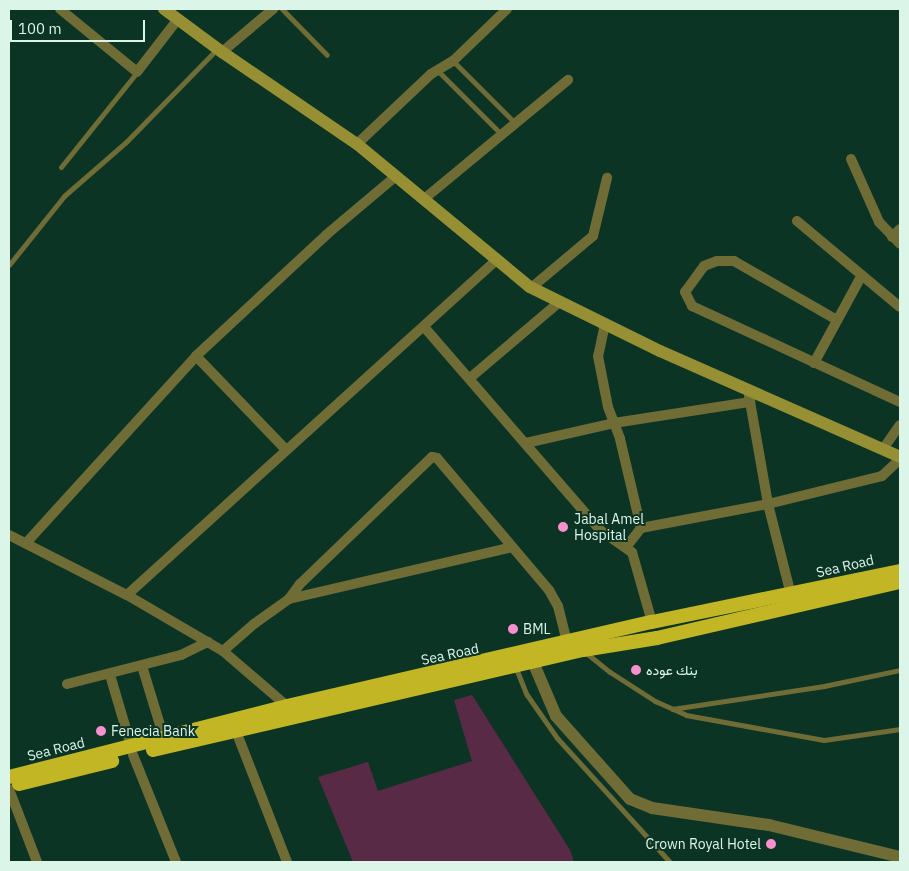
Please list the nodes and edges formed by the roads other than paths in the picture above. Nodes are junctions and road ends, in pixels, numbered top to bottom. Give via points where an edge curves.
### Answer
1 (60, 9) edge
2 (164, 9) edge
3 (273, 9) edge
4 (282, 9) edge
5 (507, 9) edge
6 (178, 19) junction
7 (219, 50) junction
8 (327, 55) dead end
9 (453, 61) junction
10 (436, 70) junction
11 (137, 72) junction
12 (568, 80) dead end
13 (516, 123) junction
14 (502, 135) junction
15 (357, 144) junction
16 (851, 159) dead end
17 (61, 167) dead end
18 (396, 176) junction
19 (607, 178) dead end
20 (424, 199) junction
21 (797, 221) dead end
22 (900, 229) edge
23 (896, 241) edge
24 (495, 261) junction
25 (9, 265) edge
26 (862, 275) junction
27 (532, 288) junction
28 (558, 303) junction
29 (900, 306) edge
30 (837, 320) junction
31 (605, 324) junction
32 (424, 328) junction
33 (196, 356) junction
34 (814, 363) junction
35 (470, 378) junction
36 (747, 388) junction
37 (750, 402) junction
38 (900, 402) edge
39 (614, 423) junction
40 (900, 425) edge
41 (526, 444) junction
42 (883, 449) junction
43 (286, 450) junction
44 (900, 458) edge
45 (768, 504) junction
46 (641, 528) junction
47 (9, 534) edge
48 (27, 542) junction
49 (627, 546) junction
50 (512, 547) junction
51 (900, 571) edge
52 (900, 582) edge
53 (127, 595) junction
54 (791, 595) junction
55 (289, 600) junction
56 (652, 622) junction
57 (208, 642) junction
58 (566, 642) junction
59 (583, 650) junction
60 (224, 651) junction
61 (533, 662) junction
62 (142, 666) junction
63 (515, 666) junction
64 (900, 670) edge
65 (110, 675) junction
66 (67, 684) dead end
67 (287, 706) junction
68 (671, 709) junction
69 (234, 726) junction
70 (900, 729) edge
71 (164, 738) junction
72 (132, 750) junction
73 (9, 777) edge
74 (9, 787) edge
75 (12, 805) edge
76 (900, 857) edge
77 (37, 862) edge
78 (176, 862) edge
79 (287, 862) edge
80 (670, 862) edge

1 - 11 street
2 - 6 main road
3 - 7 street
4 - 8 lane
5 - 9 street
6 - 7 main road
6 - 11 street
7 - 15 main road
7 - 25 lane via 126,142 64,196
9 - 10 street
9 - 13 lane
10 - 14 lane
10 - 15 street
11 - 17 lane
12 - 13 street
13 - 14 street
14 - 20 street
15 - 18 main road
16 - 23 street via 879,222
18 - 20 main road
18 - 33 street via 312,248
19 - 27 street via 593,236
20 - 24 main road
21 - 26 street
22 - 23 street
24 - 27 main road
24 - 32 street
26 - 29 street
26 - 30 street
27 - 28 main road
28 - 31 main road
28 - 35 street
30 - 34 street
30 - 34 street via 734,261 717,261 704,266 687,288 685,297 692,306
31 - 36 main road
31 - 39 street via 598,356
32 - 35 street
32 - 43 street
33 - 43 street
33 - 48 street
34 - 38 street
35 - 41 street
36 - 37 street
36 - 42 main road
37 - 39 street
37 - 45 street
39 - 41 street
39 - 46 street
40 - 42 street
41 - 49 street via 600,530
42 - 44 main road
43 - 53 street
44 - 45 street via 882,476
45 - 46 street
45 - 54 street
46 - 49 street
47 - 48 street
48 - 53 street
49 - 56 street via 638,564
50 - 55 street
50 - 55 street via 432,456 300,584
50 - 58 street via 554,598
51 - 54 highway, Sea Road
52 - 59 highway, Sea Road via 657,638
53 - 57 street
54 - 56 highway, Sea Road
55 - 60 street via 254,624
56 - 58 highway, Sea Road
57 - 60 street
57 - 62 street via 181,655
58 - 67 highway, Sea Road
59 - 61 highway, Sea Road
59 - 68 lane via 610,672
60 - 67 street
61 - 63 highway, Sea Road
61 - 76 street via 556,716 630,799 652,808 769,825
62 - 65 street
62 - 71 street
63 - 69 highway, Sea Road
63 - 80 lane via 527,695 557,738
64 - 68 lane via 824,686
65 - 66 street
65 - 72 street
67 - 69 highway, Sea Road
68 - 70 lane via 686,715 824,740
69 - 71 highway, Sea Road
69 - 72 highway, Sea Road
69 - 79 street
71 - 72 highway, Sea Road
72 - 73 highway, Sea Road
72 - 74 highway, Sea Road
72 - 78 street
74 - 75 street
75 - 77 street

